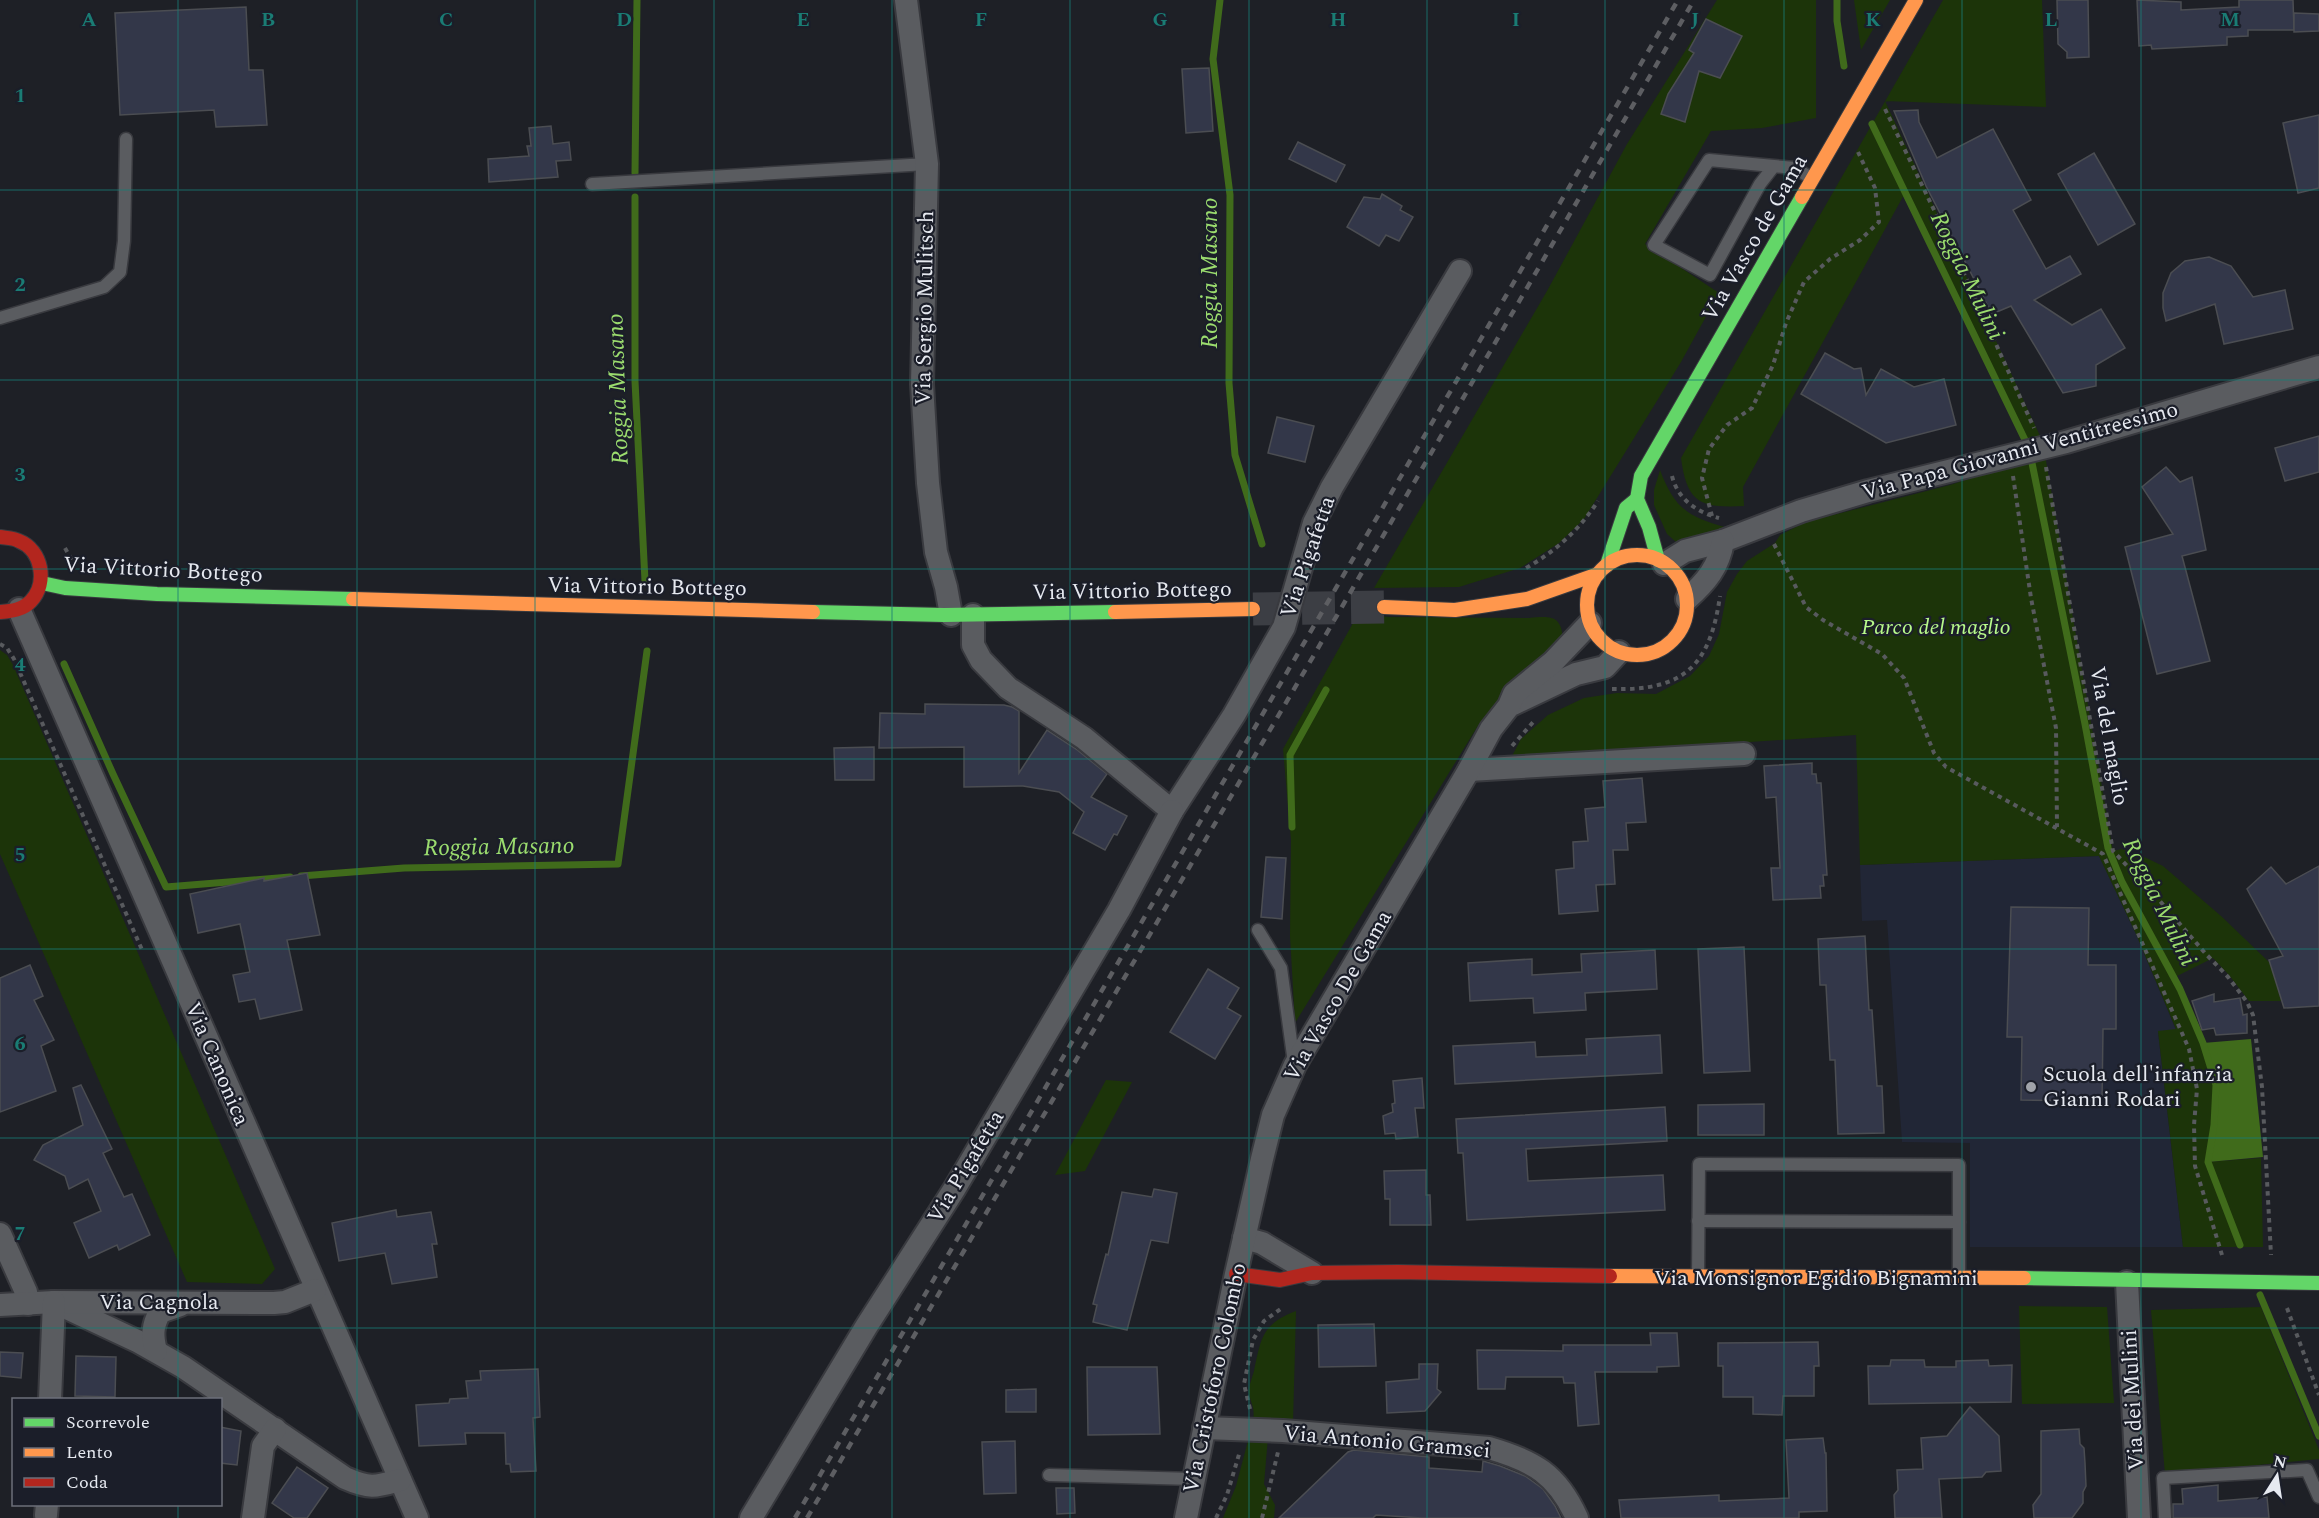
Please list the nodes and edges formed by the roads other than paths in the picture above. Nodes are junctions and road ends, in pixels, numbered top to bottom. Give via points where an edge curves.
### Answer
1 (906, 0) edge
2 (1916, 0) edge
3 (126, 139) dead end
4 (927, 164) junction
5 (1774, 166) junction
6 (1812, 178) junction
7 (592, 184) dead end
8 (1460, 270) dead end
9 (0, 318) edge
10 (2319, 367) edge
11 (1636, 499) junction
12 (0, 537) edge
13 (1723, 541) junction
14 (1661, 562) junction
15 (1602, 569) junction
16 (42, 583) junction
17 (1527, 599) junction
18 (1687, 599) junction
19 (1553, 605) dead end
20 (1383, 608) tunnel mouth
21 (1253, 609) tunnel mouth
22 (10, 611) edge
23 (962, 615) junction
24 (1584, 617) junction
25 (1619, 652) junction
26 (1509, 706) junction
27 (1744, 754) dead end
28 (1469, 770) junction
29 (1172, 811) junction
30 (1258, 930) dead end
31 (1295, 1065) junction
32 (1698, 1221) junction
33 (1959, 1222) junction
34 (0, 1233) edge
35 (1244, 1238) junction
36 (1312, 1273) junction
37 (1236, 1274) junction
38 (1698, 1278) junction
39 (1959, 1278) junction
40 (2127, 1282) junction
41 (2319, 1283) edge
42 (315, 1290) junction
43 (54, 1302) junction
44 (190, 1302) junction
45 (28, 1304) junction
46 (0, 1305) edge
47 (156, 1351) junction
48 (50, 1398) edge
49 (1204, 1428) junction
50 (275, 1429) junction
51 (1049, 1475) dead end
52 (1194, 1479) junction
53 (400, 1480) junction
54 (2319, 1497) edge
55 (253, 1518) edge
56 (417, 1518) edge
57 (751, 1518) edge
58 (1186, 1518) edge
59 (1577, 1518) edge
60 (2139, 1518) edge
61 (2165, 1518) edge

1 - 4 street, Via Sergio Mulitsch
2 - 6 street, Via Vasco de Gama
3 - 9 lane via 120,272 104,287
4 - 7 lane
4 - 23 street, Via Sergio Mulitsch via 922,384 928,483 936,552 946,586
5 - 5 lane via 1709,160 1654,244 1710,275
5 - 6 lane via 1795,168
6 - 11 street, Via Vasco de Gama via 1641,476
8 - 29 street, Via Pigafetta via 1314,523 1284,627 1234,715
10 - 13 street, Via Papa Giovanni Ventitreesimo via 2042,448 1868,491
11 - 14 street
11 - 15 street, Via Vasco de Gama via 1626,508
12 - 16 street via 13,537 33,549 41,565
13 - 14 street, Via Papa Giovanni Ventitreesimo
13 - 18 street via 1720,558 1707,581
14 - 15 street via 1632,555 1618,558
14 - 18 street via 1682,583
15 - 17 street
15 - 24 street via 1591,585
16 - 22 street via 29,603
16 - 23 street, Via Vittorio Bottego via 157,594
17 - 19 street
17 - 20 street via 1455,610
18 - 25 street via 1686,617 1668,645 1636,656
21 - 23 street, Via Vittorio Bottego
22 - 42 street, Via Canonica
23 - 29 street via 981,660 1008,688 1084,738
24 - 25 street via 1604,644
24 - 26 street, Via Vasco De Gama via 1553,662 1514,694
25 - 26 street, Via Vasco De Gama via 1605,667 1576,674
26 - 28 street, Via Vasco De Gama via 1491,729
27 - 28 street
28 - 31 street, Via Vasco De Gama
29 - 57 street, Via Pigafetta via 1119,910 955,1188
30 - 31 lane via 1281,968
31 - 35 street, Via Vasco De Gama via 1273,1115
32 - 33 lane
32 - 33 lane via 1699,1164 1722,1164 1959,1165
32 - 38 lane
33 - 39 lane
34 - 45 street
35 - 36 street via 1262,1243
35 - 37 street, Via Cristoforo Colombo
36 - 37 street, Via Monsignor Egidio Bignamini via 1280,1280
36 - 38 street, Via Monsignor Egidio Bignamini
37 - 49 street, Via Cristoforo Colombo
38 - 39 street, Via Monsignor Egidio Bignamini
39 - 40 street, Via Monsignor Egidio Bignamini
40 - 41 street, Via Monsignor Egidio Bignamini
40 - 60 street, Via dei Mulini
42 - 44 street, Via Cagnola via 285,1302
42 - 53 street, Via Canonica
43 - 44 street, Via Cagnola
43 - 45 street, Via Cagnola
43 - 47 street
43 - 48 street
44 - 47 street via 160,1312 152,1336
45 - 46 street, Via Cagnola
47 - 50 street
49 - 52 street, Via Cristoforo Colombo
49 - 59 street, Via Antonio Gramsci via 1489,1448 1520,1457 1547,1474 1568,1498
50 - 53 street via 345,1478 364,1486
50 - 55 street via 263,1446
51 - 52 lane
52 - 58 street, Via Cristoforo Colombo
53 - 56 street, Via Canonica
54 - 61 lane via 2307,1470 2163,1478

